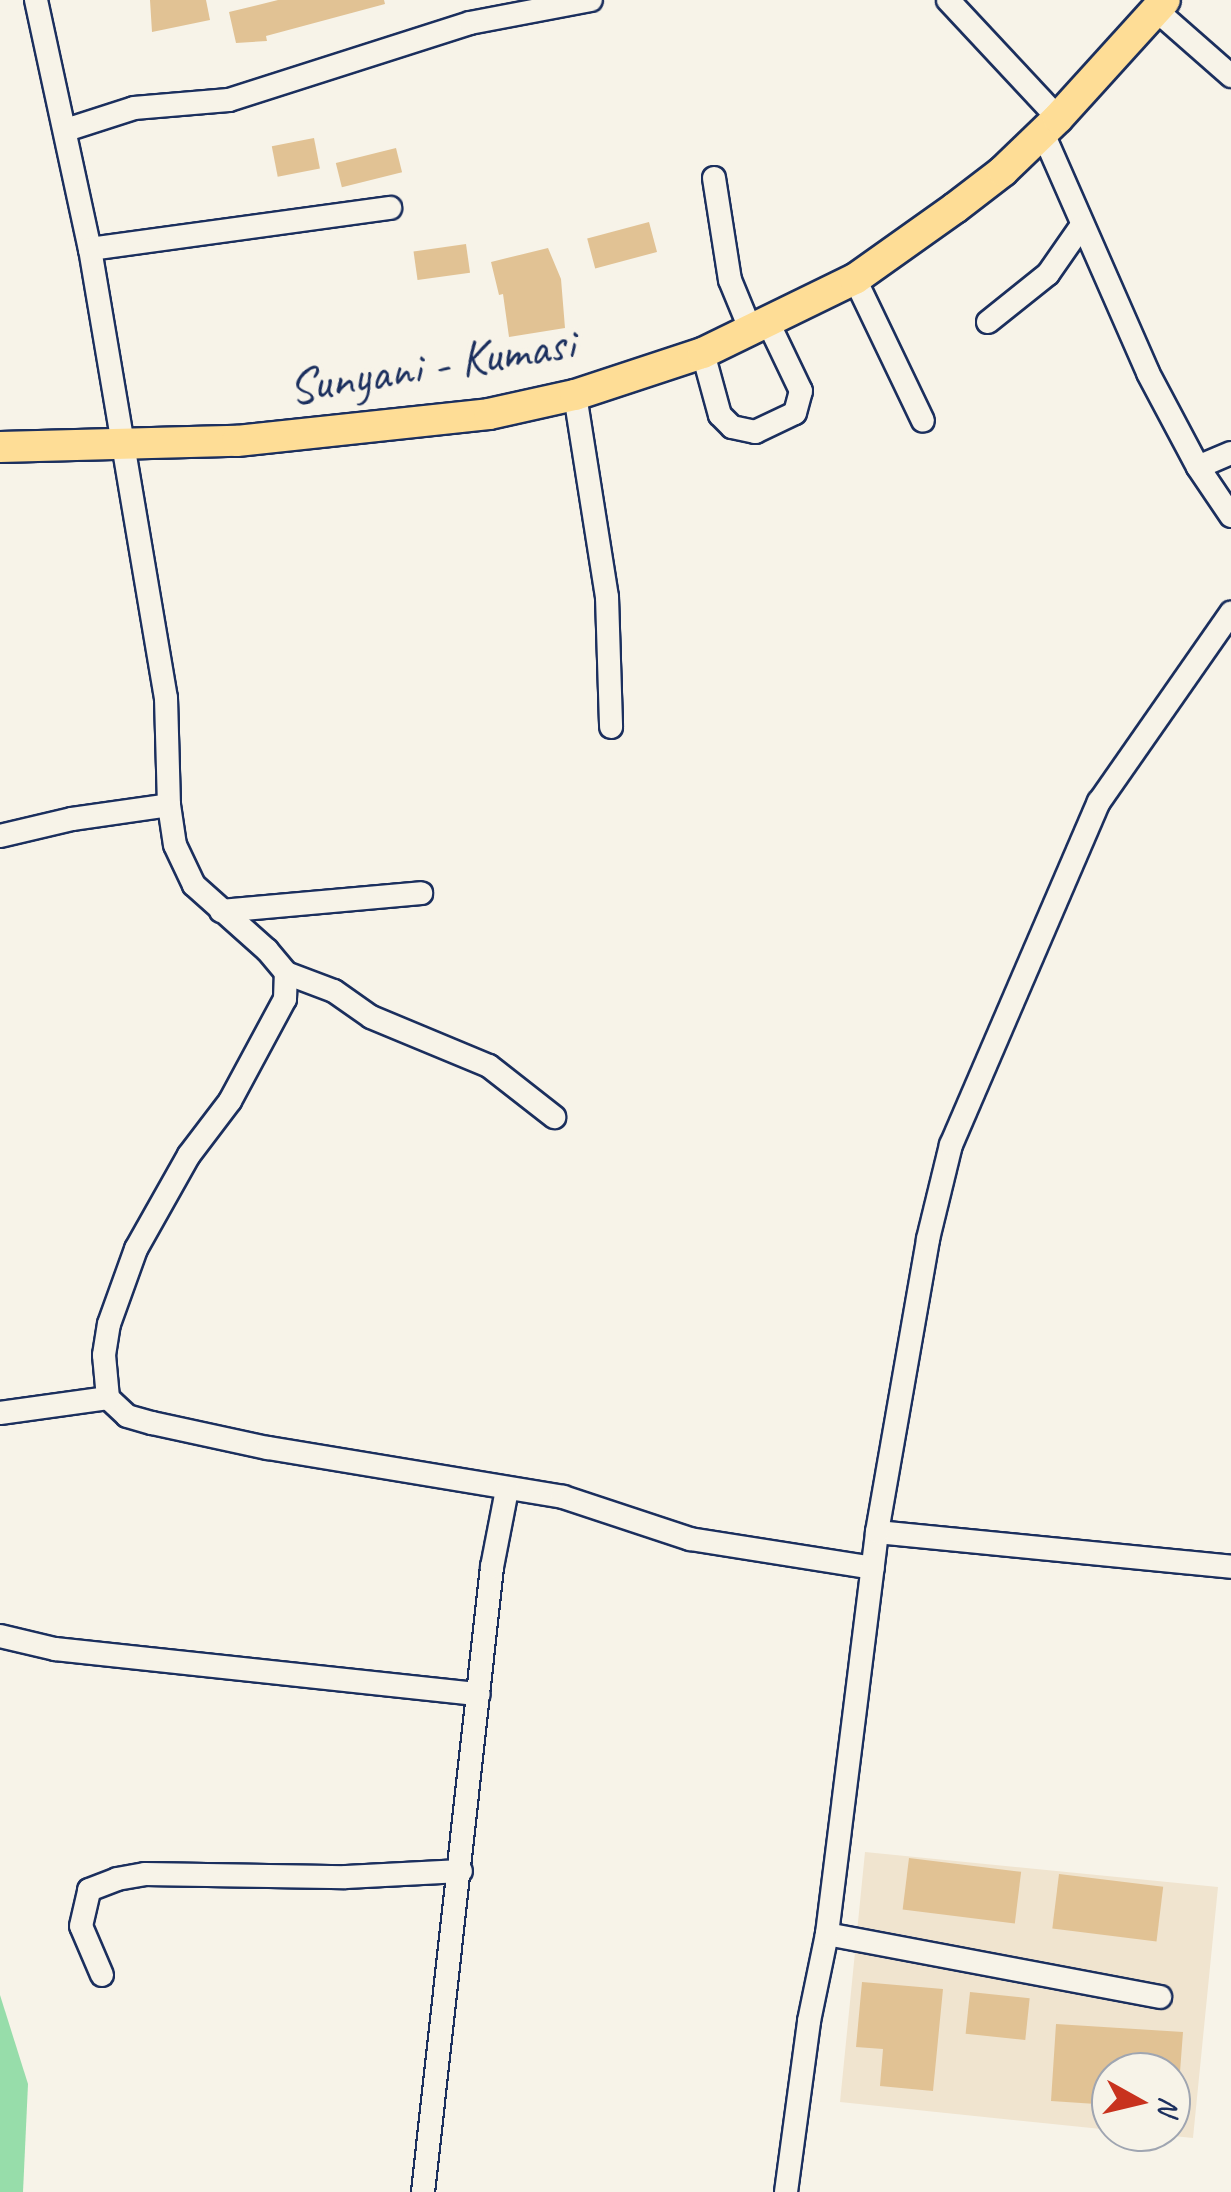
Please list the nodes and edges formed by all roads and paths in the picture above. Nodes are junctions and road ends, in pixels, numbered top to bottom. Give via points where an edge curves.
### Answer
1 (36, 0) edge
2 (590, 0) edge
3 (948, 0) edge
4 (558, 2) edge
5 (1160, 5) edge
6 (1231, 76) edge
7 (1050, 124) junction
8 (66, 130) junction
9 (714, 178) dead end
10 (390, 208) dead end
11 (1082, 225) junction
12 (90, 249) junction
13 (855, 278) junction
14 (988, 322) dead end
15 (759, 326) junction
16 (703, 353) junction
17 (575, 395) junction
18 (923, 421) dead end
19 (124, 445) junction
20 (0, 446) edge
21 (1231, 452) edge
22 (1198, 467) junction
23 (1231, 516) edge
24 (1231, 613) edge
25 (611, 727) dead end
26 (169, 805) junction
27 (0, 836) edge
28 (421, 892) dead end
29 (221, 911) junction
30 (286, 974) junction
31 (554, 1117) dead end
32 (108, 1398) junction
33 (0, 1413) edge
34 (507, 1490) junction
35 (877, 1532) junction
36 (1231, 1567) edge
37 (873, 1568) junction
38 (0, 1636) edge
39 (480, 1694) junction
40 (461, 1871) junction
41 (827, 1934) junction
42 (102, 1975) dead end
43 (1160, 1997) dead end
44 (423, 2192) edge
45 (786, 2192) edge

1 - 8 street
2 - 4 street
3 - 7 street
4 - 8 street via 228,100 134,108
5 - 6 street
5 - 7 main road, Sunyani - Kumasi
7 - 11 street
7 - 13 main road, Sunyani - Kumasi via 1003,171
8 - 12 street
9 - 15 street via 730,280
10 - 12 street
11 - 14 street via 1048,274
11 - 22 street
12 - 19 street
13 - 15 main road, Sunyani - Kumasi
13 - 18 street
15 - 16 main road, Sunyani - Kumasi
15 - 16 street via 801,391 795,413 754,432 732,427 720,416
16 - 17 main road, Sunyani - Kumasi
17 - 19 main road, Sunyani - Kumasi via 489,414 237,442
17 - 25 street via 606,596
19 - 20 main road, Sunyani - Kumasi
19 - 26 street via 166,698
21 - 22 street
22 - 23 street
24 - 35 street via 1099,802 951,1145
26 - 27 street
26 - 29 street via 175,845 194,885
28 - 29 street
29 - 30 street
30 - 31 street via 489,1066
30 - 32 street via 286,1000 136,1249 109,1324
32 - 33 street
32 - 34 street via 127,1416 152,1424
34 - 37 street via 608,1509 690,1539
34 - 39 street
35 - 36 street
35 - 37 street
37 - 41 street
38 - 39 street via 54,1649
39 - 40 street
40 - 42 street via 116,1879 89,1890 81,1926
40 - 44 street
41 - 43 street
41 - 45 street via 808,2020

